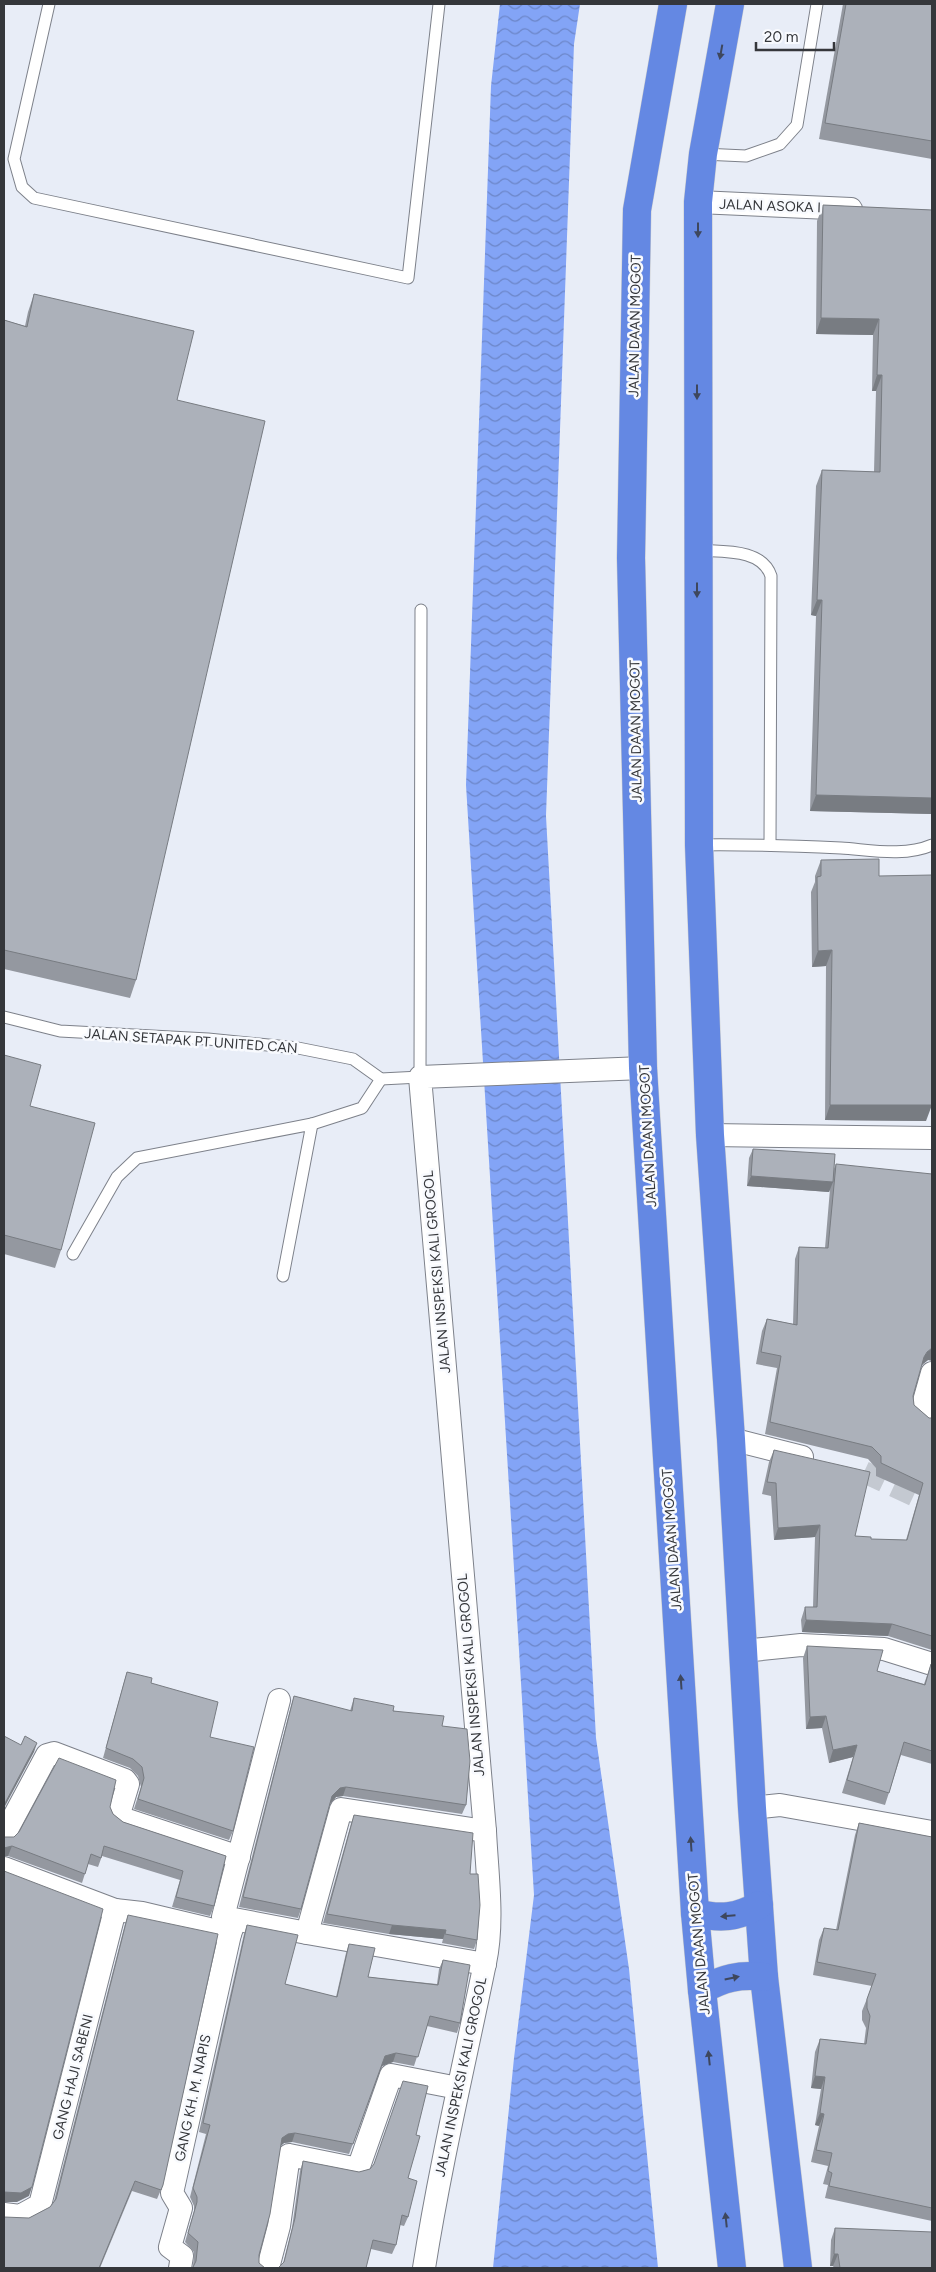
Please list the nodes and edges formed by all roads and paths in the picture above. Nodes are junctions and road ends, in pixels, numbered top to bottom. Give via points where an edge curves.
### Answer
1 (50, 4) edge
2 (440, 4) edge
3 (673, 4) edge
4 (730, 4) edge
5 (817, 4) edge
6 (703, 154) junction
7 (698, 202) junction
8 (875, 210) edge
9 (697, 550) junction
10 (421, 610) dead end
11 (699, 845) junction
12 (770, 845) junction
13 (932, 845) edge
14 (4, 1017) edge
15 (634, 1068) junction
16 (425, 1077) junction
17 (381, 1079) junction
18 (312, 1124) junction
19 (710, 1135) junction
20 (932, 1138) edge
21 (73, 1254) dead end
22 (282, 1276) dead end
23 (932, 1378) edge
24 (932, 1418) edge
25 (731, 1439) junction
26 (823, 1462) edge
27 (743, 1651) junction
28 (932, 1664) edge
29 (279, 1700) dead end
30 (752, 1808) junction
31 (485, 1831) junction
32 (932, 1832) edge
33 (4, 1835) edge
34 (239, 1857) junction
35 (4, 1868) edge
36 (759, 1905) junction
37 (115, 1910) junction
38 (696, 1912) junction
39 (232, 1927) junction
40 (307, 1934) junction
41 (485, 1964) junction
42 (764, 1978) junction
43 (702, 1990) junction
44 (458, 2088) junction
45 (4, 2214) edge
46 (180, 2268) edge
47 (268, 2268) edge
48 (424, 2268) edge
49 (732, 2268) edge
50 (798, 2268) edge

1 - 2 lane via 14,159 22,187 34,198 408,278
3 - 15 highway, JALAN DAAN MOGOT via 636,210 631,558
4 -> 6 highway
5 - 6 lane via 797,125 780,144 746,156
6 - 7 highway
7 - 8 street, JALAN ASOKA I
7 -> 9 highway
9 -> 11 highway
9 - 12 lane via 744,554 760,560 772,576
10 - 16 lane
11 - 12 lane
11 - 19 highway
12 - 13 lane via 889,852 920,850
14 - 17 lane, JALAN SETAPAK PT UNITED CAN via 60,1031 208,1039 298,1048 353,1059
15 - 16 street
38 -> 15 highway, JALAN DAAN MOGOT
16 - 17 lane
16 - 31 street, JALAN INSPEKSI KALI GROGOL
17 - 18 lane via 362,1108
18 - 21 lane via 137,1158 117,1177
18 - 22 lane
19 - 20 street
19 - 25 highway
23 - 24 street via 921,1412
25 - 26 street
25 - 27 highway
27 - 28 street via 801,1645 884,1649
27 - 30 highway
29 - 34 street
30 - 32 street via 780,1805
30 - 36 highway
31 - 40 street via 341,1809
31 - 41 street, JALAN INSPEKSI KALI GROGOL via 489,1921
33 - 34 street via 47,1755 54,1753 126,1780 128,1784 119,1814 124,1819
34 - 39 street via 223,1916
35 - 37 street
36 -> 38 highway via 738,1916
36 - 42 highway
37 - 39 street
37 - 45 street, GANG HAJI SABENI via 40,2205 20,2216
38 - 43 highway, JALAN DAAN MOGOT
39 - 40 street
39 - 46 street, GANG KH. M. NAPIS via 172,2193 181,2208 170,2247 182,2256
40 - 41 street
41 - 44 street, JALAN INSPEKSI KALI GROGOL
43 -> 42 highway via 730,1977 749,1975
42 - 50 highway
49 -> 43 highway, JALAN DAAN MOGOT
44 - 47 street via 391,2075 358,2169 289,2155 279,2226
44 - 48 street, JALAN INSPEKSI KALI GROGOL

